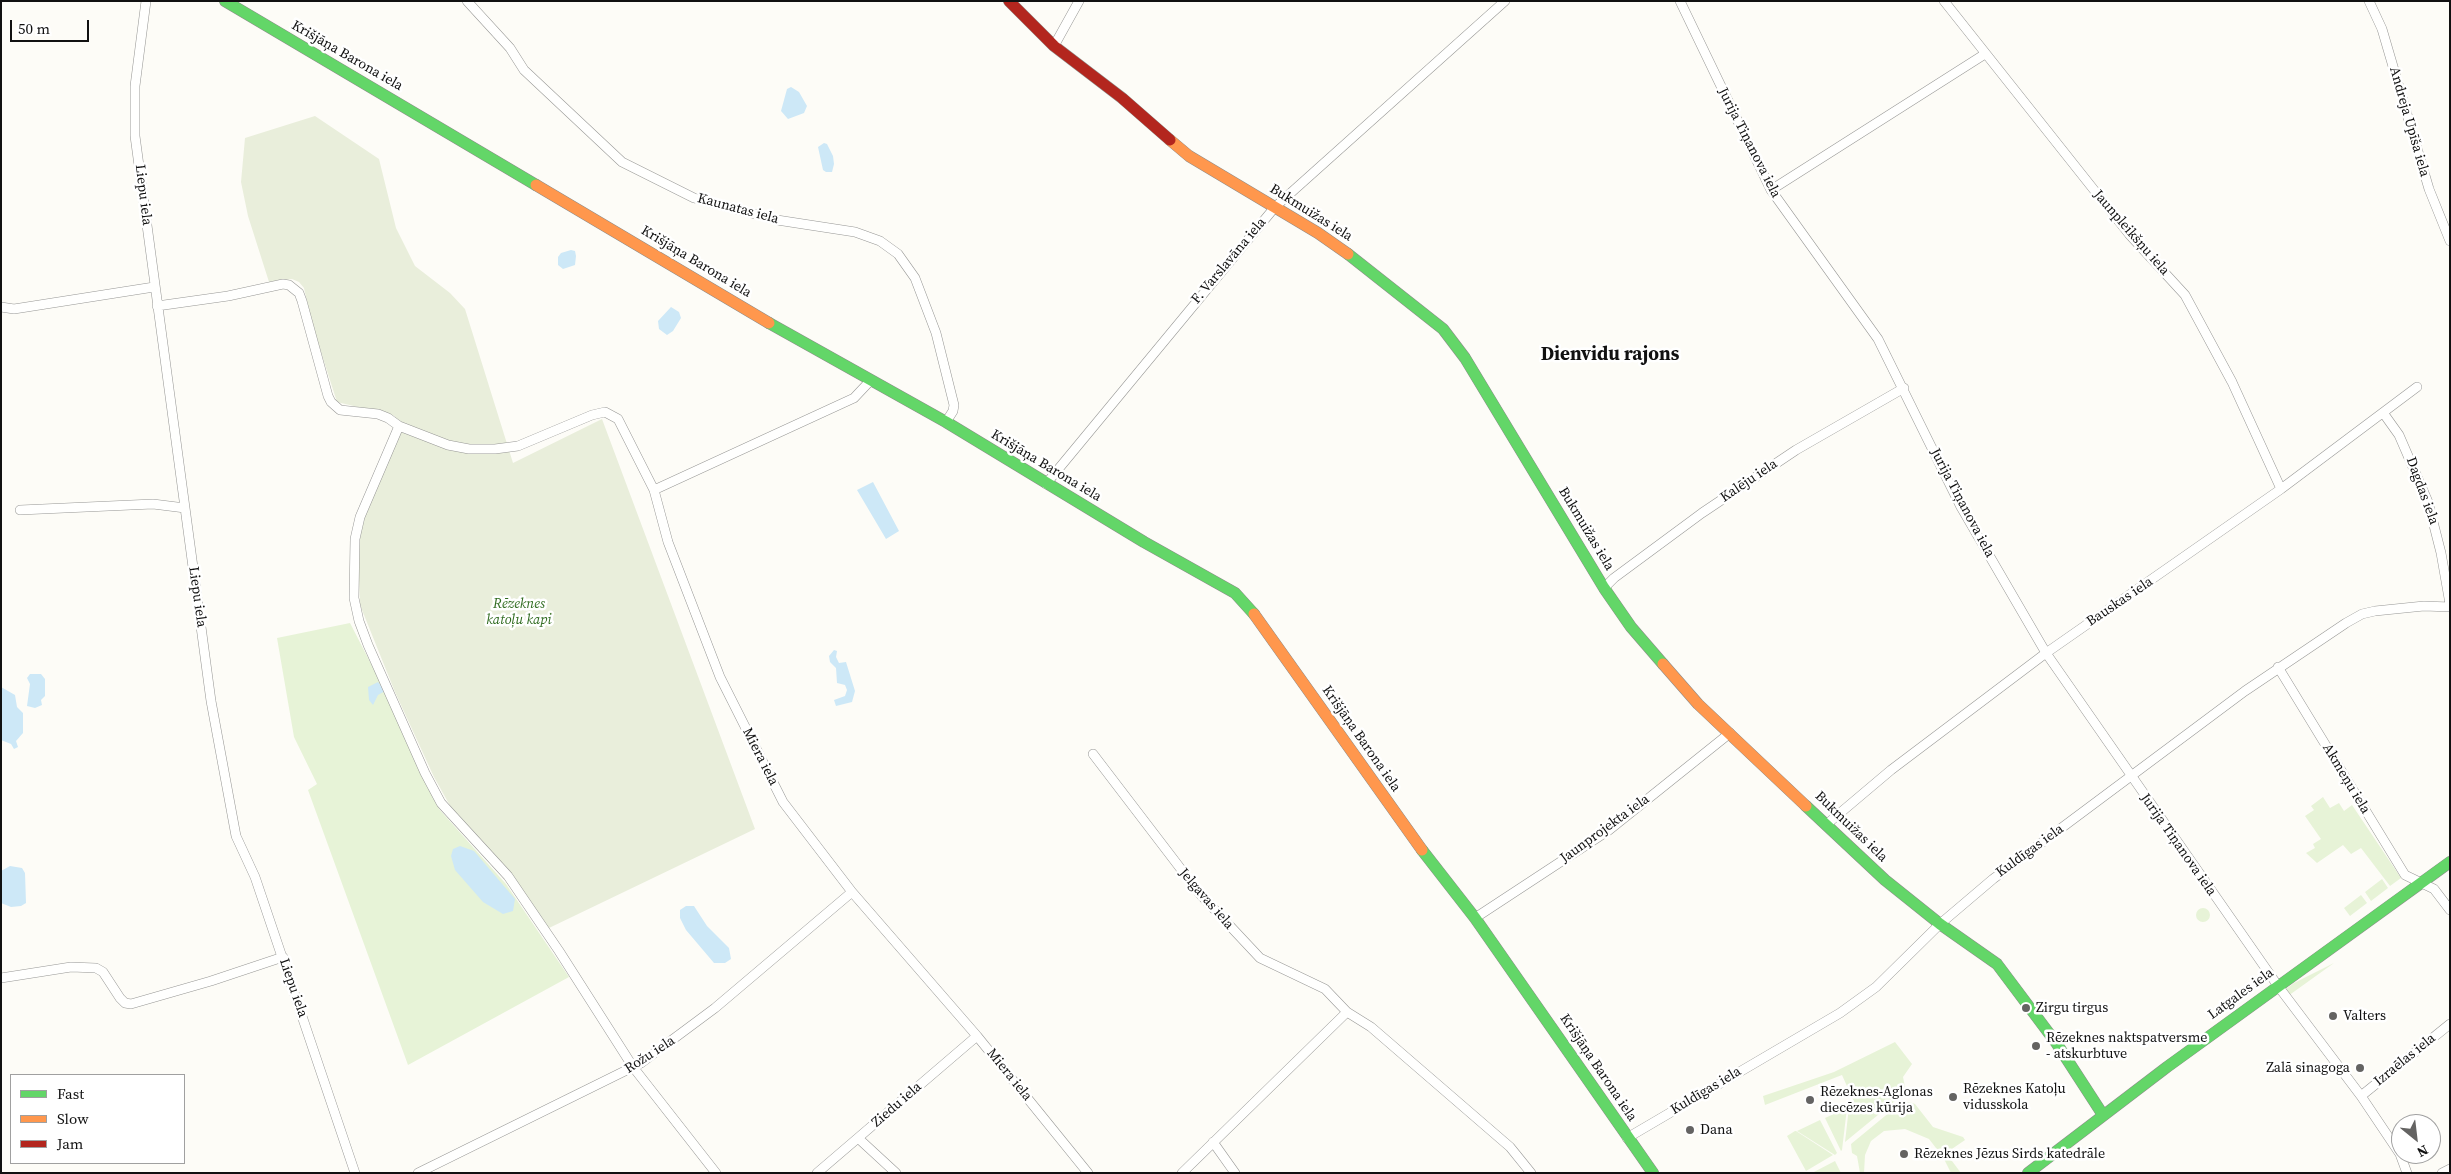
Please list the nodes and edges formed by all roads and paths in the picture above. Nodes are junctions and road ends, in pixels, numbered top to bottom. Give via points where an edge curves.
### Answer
1 (146, 1) edge
2 (225, 1) edge
3 (467, 1) edge
4 (1009, 1) edge
5 (1079, 1) edge
6 (1505, 1) edge
7 (1680, 1) edge
8 (1944, 1) edge
9 (2369, 1) edge
10 (1054, 46) junction
11 (1985, 54) junction
12 (1770, 190) junction
13 (1275, 207) junction
14 (2450, 242) edge
15 (154, 287) junction
16 (157, 306) junction
17 (1, 307) edge
18 (870, 381) junction
19 (2418, 387) dead end
20 (1904, 388) junction
21 (2384, 414) junction
22 (946, 422) junction
23 (399, 426) junction
24 (1046, 484) junction
25 (2282, 489) junction
26 (654, 490) junction
27 (185, 508) junction
28 (20, 510) dead end
29 (1604, 588) junction
30 (2450, 606) edge
31 (2046, 653) junction
32 (2278, 667) junction
33 (1730, 733) junction
34 (1093, 754) dead end
35 (2131, 778) junction
36 (1827, 824) junction
37 (2450, 862) edge
38 (2422, 882) junction
39 (852, 892) junction
40 (2450, 910) edge
41 (1475, 918) junction
42 (1940, 924) junction
43 (283, 957) junction
44 (1, 978) edge
45 (2278, 986) junction
46 (1347, 1012) junction
47 (2450, 1024) edge
48 (977, 1036) junction
49 (633, 1068) junction
50 (2361, 1096) junction
51 (2103, 1115) junction
52 (858, 1138) junction
53 (1627, 1138) junction
54 (1213, 1142) junction
55 (2450, 1169) edge
56 (355, 1173) edge
57 (418, 1173) edge
58 (716, 1173) edge
59 (817, 1173) edge
60 (896, 1173) edge
61 (1088, 1173) edge
62 (1182, 1173) edge
63 (1235, 1173) edge
64 (1531, 1173) edge
65 (1653, 1173) edge
66 (2028, 1173) edge
67 (2407, 1173) edge
68 (2442, 1173) edge

1 - 15 street, Liepu iela via 135,86 135,136
2 - 18 main road, Krišjāņa Barona iela
3 - 22 street, Kaunatas iela via 510,48 524,70 622,162 694,198 777,220 855,232 880,241 898,254 915,278 936,332 954,405
4 - 10 main road, Bukmuižas iela
5 - 10 street
6 - 13 street, F. Varslavāna iela
7 - 12 street, Jurija Tiņanova iela
8 - 11 street, Jaunpleikšņu iela
9 - 14 street, Andreja Upīša iela via 2382,29 2428,189
10 - 13 main road, Bukmuižas iela via 1122,98 1189,156
11 - 12 street
11 - 25 street, Jaunpleikšņu iela via 2129,234 2185,295 2232,382
12 - 20 street, Jurija Tiņanova iela via 1864,317
13 - 24 street, F. Varslavāna iela
13 - 29 main road, Bukmuižas iela via 1360,263 1442,328 1465,358
15 - 16 street, Liepu iela
15 - 17 street via 14,309
16 - 23 street, Miera iela via 289,285 299,293 302,301 331,402 340,410 378,414
16 - 27 street, Liepu iela
18 - 22 main road, Krišjāņa Barona iela
18 - 26 street via 854,398
19 - 21 street, Bauskas iela
20 - 29 street, Kalēju iela via 1796,450 1702,513
20 - 31 street, Jurija Tiņanova iela via 1960,507
21 - 25 street, Bauskas iela
21 - 30 street, Dagdas iela via 2399,435 2428,502
22 - 24 main road, Krišjāņa Barona iela
23 - 26 street, Miera iela via 448,445 495,450 518,446 605,412 618,419
23 - 49 street via 367,499 356,534 353,569 359,621 441,803 508,876
24 - 41 main road, Krišjāņa Barona iela via 1219,583 1249,606 1404,826
25 - 31 street, Bauskas iela
26 - 39 street, Miera iela via 668,542 720,678 783,802
27 - 28 street via 153,504
27 - 43 street, Liepu iela via 211,701 236,836 255,877
29 - 33 main road, Bukmuižas iela via 1631,627 1698,704
30 - 32 street, Kuldīgas iela via 2408,607 2362,614
31 - 35 street, Jurija Tiņanova iela
31 - 36 street, Bauskas iela via 1891,770
32 - 35 street, Kuldīgas iela
32 - 38 street, Akmeņu iela via 2405,875
33 - 36 main road, Bukmuižas iela
33 - 41 street, Jaunprojekta iela via 1609,830
34 - 46 street, Jelgavas iela via 1200,894 1260,958 1325,988
35 - 42 street, Kuldīgas iela via 1994,878
35 - 45 street, Jurija Tiņanova iela
36 - 42 main road, Bukmuižas iela via 1885,880
37 - 38 main road, Latgales iela
38 - 40 street, Akmeņu iela via 2434,889
38 - 45 main road, Latgales iela
39 - 48 street, Miera iela
39 - 49 street, Rožu iela via 716,1008
41 - 53 main road, Krišjāņa Barona iela
42 - 51 main road, Bukmuižas iela via 1997,964 2057,1044
42 - 53 street, Kuldīgas iela via 1876,987 1840,1013
43 - 44 street via 131,1004 120,998 103,972 96,968 71,967
43 - 56 street, Liepu iela
45 - 50 street, Jurija Tiņanova iela
45 - 51 main road, Latgales iela
46 - 54 street
46 - 64 street, Jelgavas iela via 1372,1027 1502,1140
47 - 50 street, Izraēlas iela
48 - 52 street, Ziedu iela
48 - 61 street, Miera iela
49 - 57 street, Rožu iela
49 - 58 street
50 - 67 street, Jurija Tiņanova iela via 2400,1154
51 - 66 main road, Latgales iela
52 - 59 street, Ziedu iela
52 - 60 street
53 - 65 main road, Krišjāņa Barona iela
54 - 62 street
54 - 63 street
55 - 68 street

